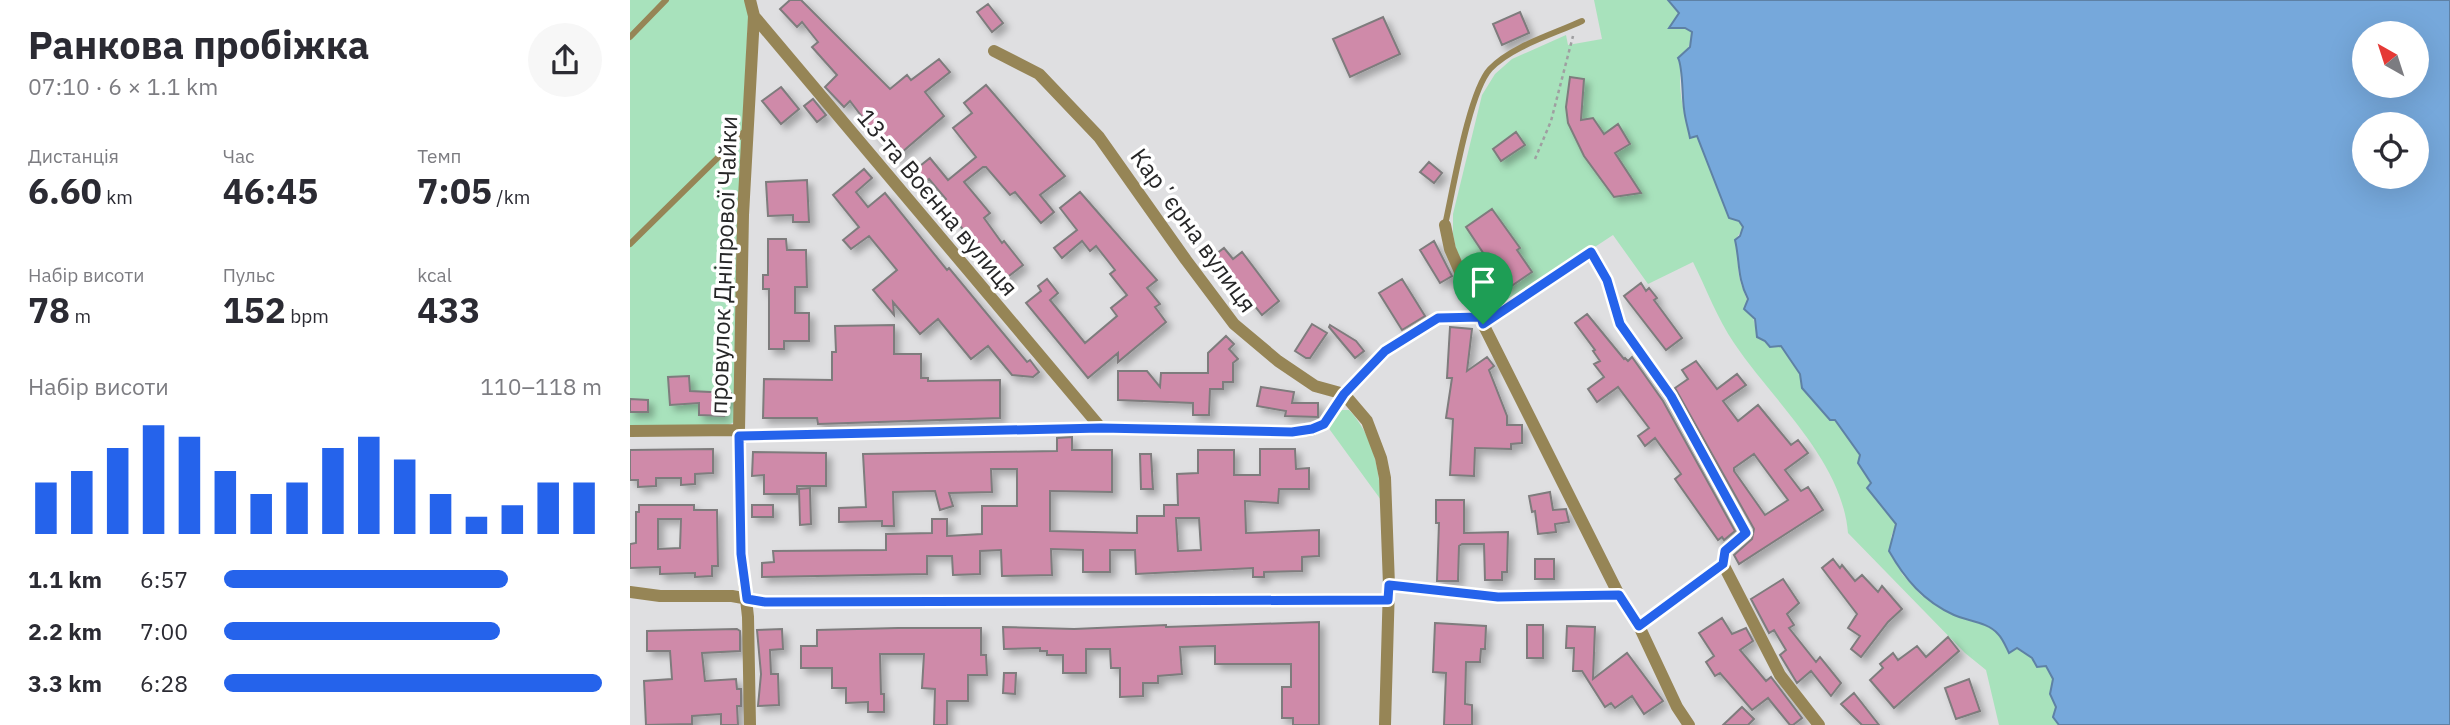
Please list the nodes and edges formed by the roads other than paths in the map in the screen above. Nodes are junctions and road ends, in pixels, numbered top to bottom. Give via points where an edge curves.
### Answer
1 (666, 0) edge
2 (750, 0) edge
3 (754, 16) junction
4 (1582, 21) dead end
5 (630, 37) edge
6 (994, 51) dead end
7 (747, 129) junction
8 (1445, 225) joint
9 (630, 244) edge
10 (1591, 252) joint
11 (1482, 320) junction
12 (1344, 394) junction
13 (1101, 428) junction
14 (630, 431) edge
15 (739, 433) junction
16 (1723, 564) junction
17 (1389, 585) junction
18 (630, 592) edge
19 (1619, 595) junction
20 (747, 599) junction
21 (1388, 600) junction
22 (1639, 626) junction
23 (750, 725) edge
24 (1385, 725) edge
25 (1689, 725) edge
26 (1819, 725) edge

1 - 5 lane
2 - 3 street, 13-та Воєнна вулиця
3 - 7 street, провулок Дніпрової Чайки
3 - 13 street, 13-та Воєнна вулиця
4 - 8 lane via 1509,54 1489,70 1476,94
6 - 12 street, Карʼєрна вулиця via 1039,74 1099,137 1234,324 1315,386
7 - 9 lane
7 - 15 street, провулок Дніпрової Чайки
8 - 11 street via 1450,248
10 - 11 lane
10 - 16 street via 1607,280 1620,324 1671,396 1746,533 1725,551
11 - 12 street via 1438,318 1385,351
11 - 19 street
12 - 13 street via 1324,424 1292,432
12 - 17 street via 1367,421 1381,457
13 - 15 street
14 - 15 street
15 - 20 street, провулок Дніпрової Чайки via 741,554
16 - 22 lane
16 - 26 street via 1780,676
17 - 19 street via 1498,597
17 - 21 street
18 - 20 street
19 - 22 street
20 - 21 street
20 - 23 street, провулок Дніпрової Чайки
21 - 24 street
22 - 25 street

